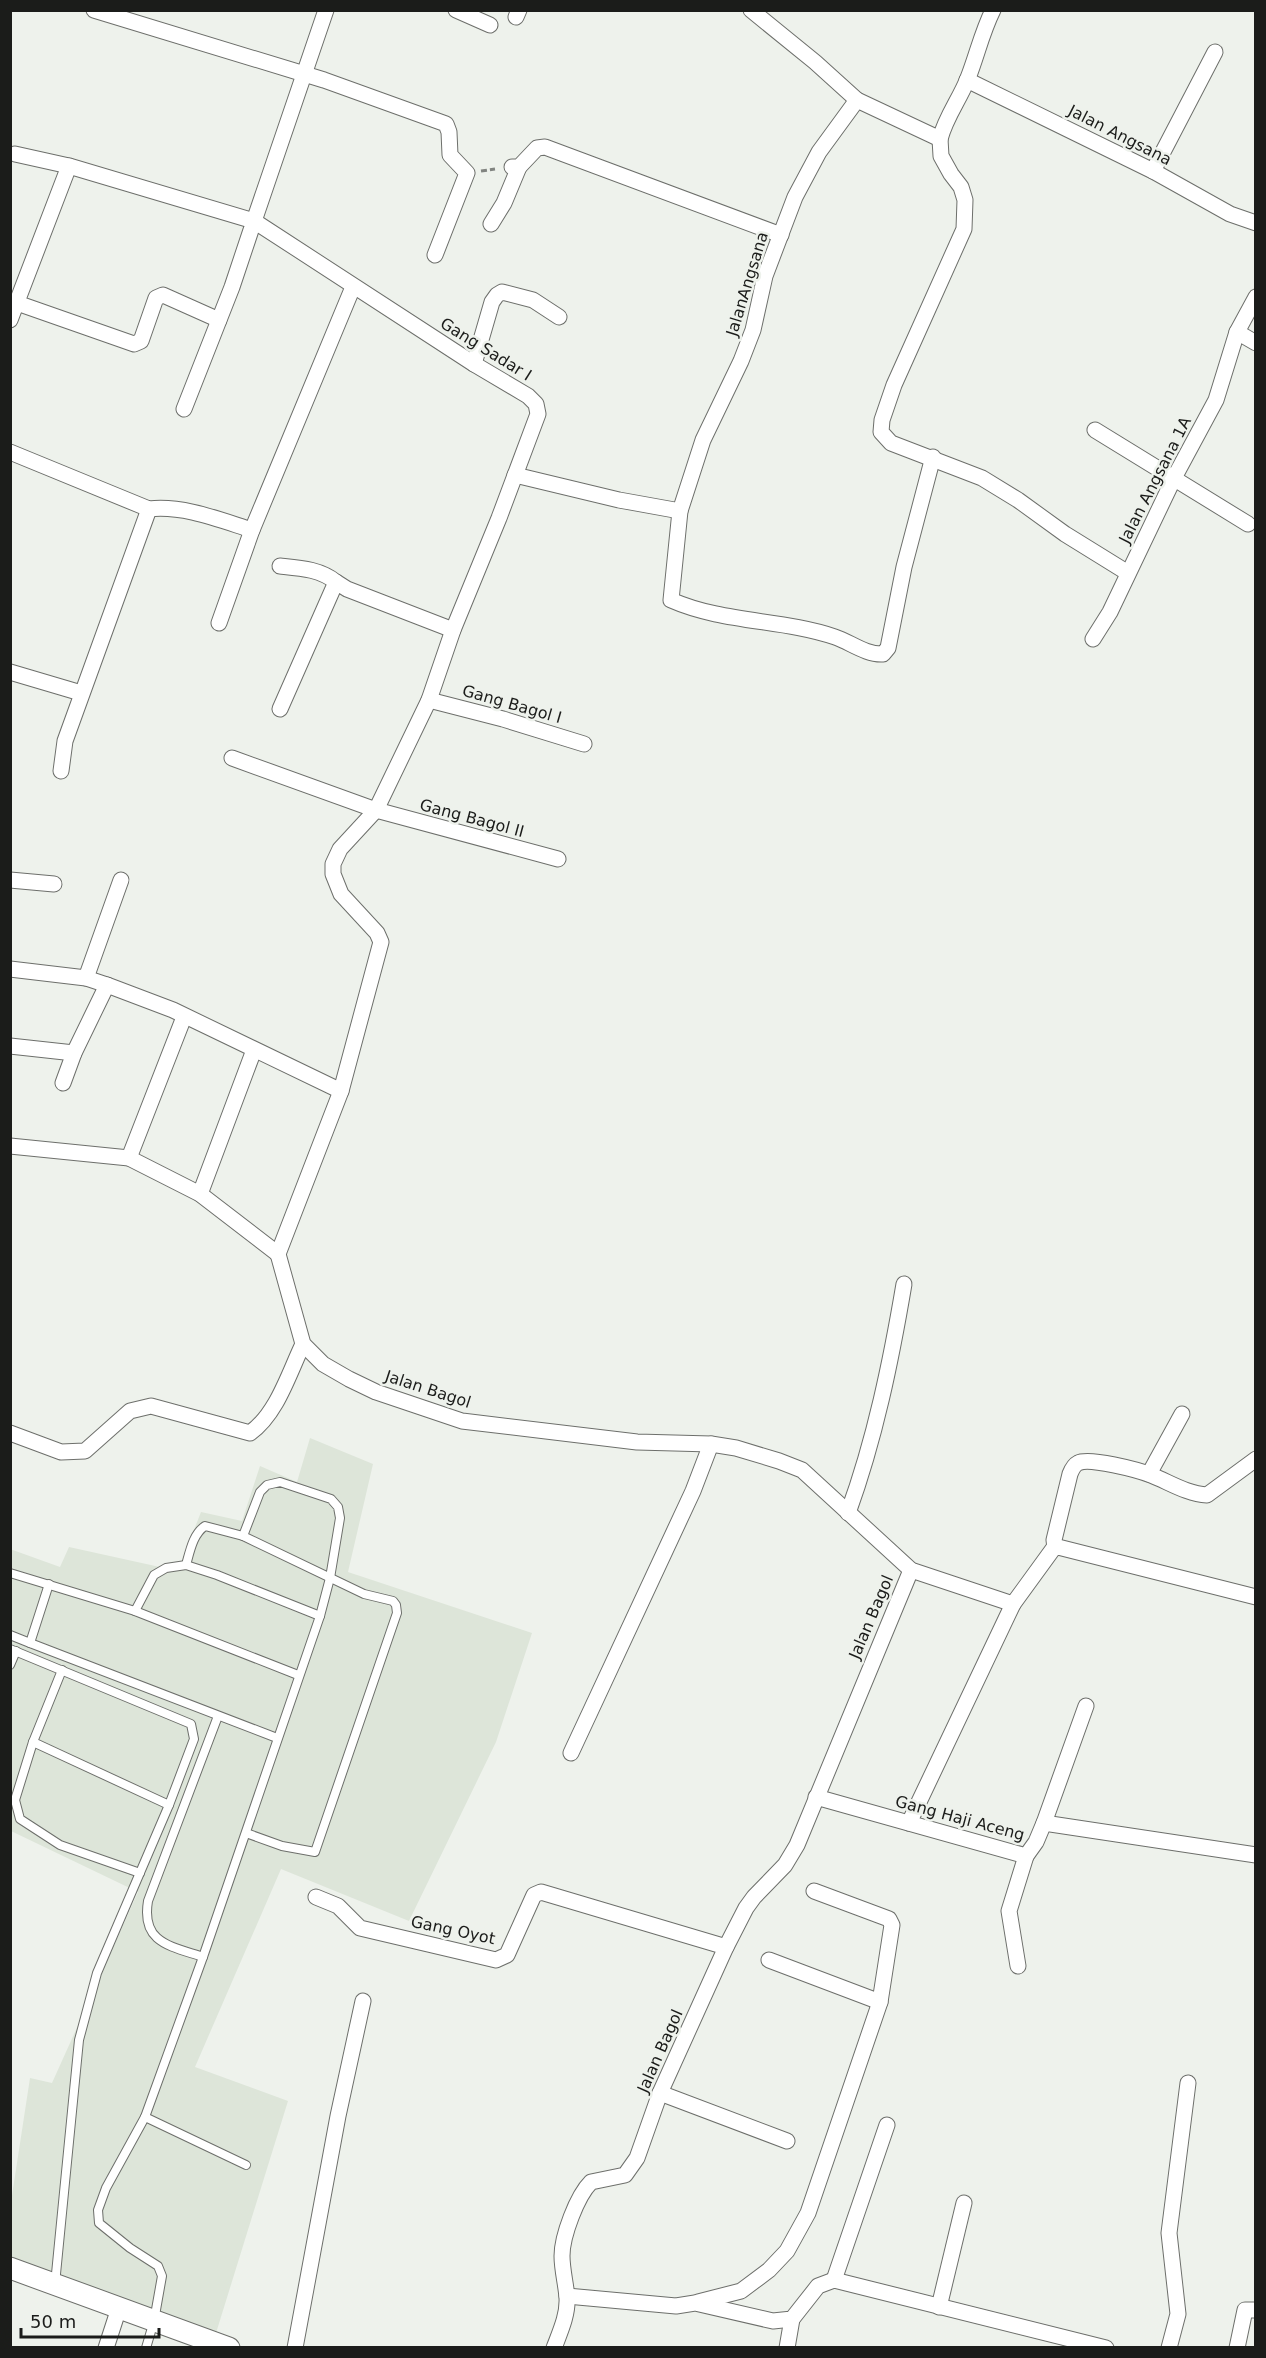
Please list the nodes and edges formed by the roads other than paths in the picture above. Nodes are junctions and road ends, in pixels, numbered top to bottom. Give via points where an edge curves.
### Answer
1 (94, 10) edge
2 (326, 10) edge
3 (456, 10) edge
4 (751, 10) edge
5 (993, 10) edge
6 (490, 25) dead end
7 (1215, 52) dead end
8 (304, 74) junction
9 (967, 80) junction
10 (856, 100) junction
11 (939, 139) junction
12 (15, 154) dead end
13 (69, 166) junction
14 (1153, 171) junction
15 (254, 221) junction
16 (1256, 223) edge
17 (492, 224) dead end
18 (781, 235) junction
19 (435, 255) dead end
20 (353, 286) junction
21 (1256, 297) edge
22 (17, 303) junction
23 (559, 317) dead end
24 (10, 320) edge
25 (219, 320) junction
26 (1237, 332) junction
27 (1256, 343) edge
28 (474, 364) junction
29 (184, 409) dead end
30 (1095, 430) dead end
31 (10, 452) edge
32 (933, 457) junction
33 (515, 475) junction
34 (1174, 478) junction
35 (149, 509) junction
36 (680, 511) junction
37 (1248, 524) dead end
38 (252, 530) junction
39 (280, 566) dead end
40 (1128, 573) junction
41 (336, 582) junction
42 (219, 623) dead end
43 (453, 630) junction
44 (1093, 639) dead end
45 (10, 672) edge
46 (81, 693) junction
47 (429, 700) junction
48 (280, 709) dead end
49 (584, 744) dead end
50 (232, 758) dead end
51 (61, 771) dead end
52 (376, 810) junction
53 (558, 859) dead end
54 (10, 880) edge
55 (120, 880) dead end
56 (54, 884) dead end
57 (10, 969) edge
58 (86, 978) junction
59 (107, 985) junction
60 (184, 1017) junction
61 (10, 1046) edge
62 (254, 1050) junction
63 (74, 1053) junction
64 (63, 1083) dead end
65 (341, 1091) junction
66 (10, 1146) edge
67 (129, 1158) junction
68 (200, 1194) junction
69 (278, 1254) junction
70 (904, 1284) dead end
71 (303, 1344) junction
72 (1182, 1414) dead end
73 (10, 1433) edge
74 (711, 1444) junction
75 (1256, 1459) edge
76 (1149, 1474) junction
77 (848, 1513) junction
78 (243, 1536) junction
79 (1055, 1548) junction
80 (186, 1565) junction
81 (911, 1570) junction
82 (10, 1573) edge
83 (330, 1578) junction
84 (49, 1584) junction
85 (1256, 1597) edge
86 (1013, 1604) junction
87 (135, 1611) junction
88 (320, 1616) junction
89 (10, 1635) edge
90 (30, 1643) junction
91 (13, 1650) edge
92 (10, 1665) edge
93 (62, 1670) junction
94 (298, 1675) junction
95 (1086, 1706) dead end
96 (218, 1716) junction
97 (277, 1738) junction
98 (33, 1742) junction
99 (571, 1753) dead end
100 (816, 1797) junction
101 (13, 1799) edge
102 (169, 1805) junction
103 (909, 1823) junction
104 (1044, 1823) junction
105 (246, 1833) junction
106 (1256, 1855) edge
107 (1026, 1856) junction
108 (140, 1873) junction
109 (814, 1891) dead end
110 (316, 1897) dead end
111 (726, 1947) junction
112 (203, 1957) junction
113 (769, 1960) dead end
114 (1018, 1966) dead end
115 (363, 2001) dead end
116 (880, 2002) junction
117 (1188, 2083) dead end
118 (660, 2093) junction
119 (145, 2117) junction
120 (887, 2125) dead end
121 (787, 2141) dead end
122 (246, 2165) dead end
123 (964, 2203) dead end
124 (10, 2268) edge
125 (834, 2280) junction
126 (55, 2285) junction
127 (567, 2296) junction
128 (695, 2303) junction
129 (939, 2307) junction
130 (119, 2308) junction
131 (1256, 2310) edge
132 (792, 2319) junction
133 (154, 2321) junction
134 (106, 2348) edge
135 (146, 2348) edge
136 (229, 2348) edge
137 (295, 2348) edge
138 (554, 2348) edge
139 (787, 2348) edge
140 (1106, 2348) edge
141 (1169, 2348) edge
142 (1237, 2348) edge

1 - 8 street
2 - 8 street
3 - 6 street
4 - 10 street
5 - 9 street
7 - 14 street
8 - 15 street
8 - 19 street via 446,124 450,155 467,173
9 - 11 street
9 - 14 street, Jalan Angsana
10 - 11 street
10 - 18 street, JalanAngsana via 806,174
11 - 32 street via 941,156 965,200 964,229 894,385 881,432 891,443
12 - 13 street, Gang Sadar I
13 - 15 street, Gang Sadar I
13 - 22 street
14 - 16 street, Jalan Angsana via 1230,214
15 - 20 street, Gang Sadar I
15 - 25 street
17 - 18 street via 504,203 515,167 537,148 545,147
18 - 36 street, JalanAngsana via 765,276 753,330 703,440
20 - 28 street, Gang Sadar I
20 - 38 street
21 - 26 street, Jalan Angsana 1A
22 - 24 street
22 - 25 street via 134,344 141,341 159,296
23 - 28 street via 533,300 502,292 492,302
25 - 29 street
26 - 27 street
26 - 34 street, Jalan Angsana 1A via 1216,400
28 - 33 street, Gang Sadar I via 536,404 538,414
30 - 34 street
31 - 35 street
32 - 36 street, JalanAngsana via 904,567 888,648 883,654 834,636 711,613 671,600
32 - 40 street via 982,478
33 - 36 street
33 - 43 street, Gang Sadar I
34 - 37 street
34 - 40 street, Jalan Angsana 1A
35 - 38 street via 196,514
35 - 46 street
38 - 42 street
39 - 41 street via 327,575
40 - 44 street, Jalan Angsana 1A
41 - 43 street
41 - 48 street
43 - 47 street, Gang Sadar I
45 - 46 street
46 - 51 street via 65,741
47 - 49 street, Gang Bagol I
47 - 52 street, Gang Sadar I
50 - 52 street, Gang Bagol II
52 - 53 street, Gang Bagol II
52 - 65 street, Gang Sadar I via 340,849 333,864 341,894 381,942
54 - 56 street
55 - 58 street
57 - 58 street
58 - 59 street
59 - 60 street
59 - 63 street
60 - 62 street
60 - 67 street
61 - 63 street
62 - 65 street
62 - 68 street
63 - 64 street
65 - 69 street
66 - 67 street
67 - 68 street
68 - 69 street
69 - 71 street
70 - 77 street via 877,1416
71 - 73 street via 270,1412 250,1433 151,1406 130,1411 85,1451 61,1452
71 - 74 street, Jalan Bagol via 323,1364 349,1379 462,1421 637,1442
72 - 76 street
74 - 77 street, Jalan Bagol via 802,1470
74 - 99 street via 693,1491
75 - 76 street via 1211,1494 1191,1492
76 - 79 street via 1089,1461 1075,1465 1059,1518
77 - 81 street, Jalan Bagol
78 - 80 lane via 205,1526 195,1539
78 - 83 lane
78 - 83 lane via 260,1492 267,1485 280,1482 331,1499 340,1518
79 - 85 street
79 - 86 street
80 - 87 lane via 166,1568 154,1575
80 - 88 lane
81 - 86 street
81 - 100 street, Jalan Bagol
82 - 84 lane
83 - 88 lane
83 - 105 lane via 364,1594 393,1601 397,1613 315,1852
84 - 87 lane
84 - 90 lane
86 - 103 street
87 - 94 lane
88 - 94 lane
89 - 90 lane
90 - 96 lane
91 - 92 lane
91 - 93 lane
93 - 98 lane
93 - 102 lane via 191,1724 194,1739
94 - 97 lane
95 - 104 street
96 - 97 lane
96 - 112 lane via 145,1916 157,1939
97 - 105 lane
98 - 101 lane
98 - 102 lane
100 - 103 street, Gang Haji Aceng
100 - 111 street, Jalan Bagol via 792,1856 753,1897
101 - 108 lane via 20,1819 60,1845
102 - 108 lane
103 - 107 street, Gang Haji Aceng
104 - 106 street, Gang Haji Aceng
104 - 107 street, Gang Haji Aceng
105 - 112 lane
107 - 114 street via 1009,1911
108 - 126 lane via 97,1973 79,2040
109 - 116 street via 889,1919 892,1925
110 - 111 street, Gang Oyot via 338,1906 360,1928 496,1960 507,1955 534,1895 541,1892
111 - 118 street, Jalan Bagol
112 - 119 lane
113 - 116 street
115 - 137 street
116 - 128 street via 808,2213 787,2252 741,2291
117 - 141 street via 1169,2233 1178,2314
118 - 121 street
118 - 127 street, Jalan Bagol via 631,2169 617,2178 591,2182 579,2198 562,2253
119 - 122 lane
119 - 133 lane via 98,2210 99,2223 158,2266 162,2288
120 - 125 street
123 - 129 street
124 - 126 main road
125 - 129 street
125 - 132 street via 818,2286
126 - 130 main road
127 - 128 street via 676,2306
127 - 138 street, Jalan Bagol via 566,2313
128 - 132 street via 773,2321
129 - 140 street
130 - 133 main road
130 - 134 street
131 - 142 street via 1245,2310
132 - 139 street
133 - 135 lane
133 - 136 main road

